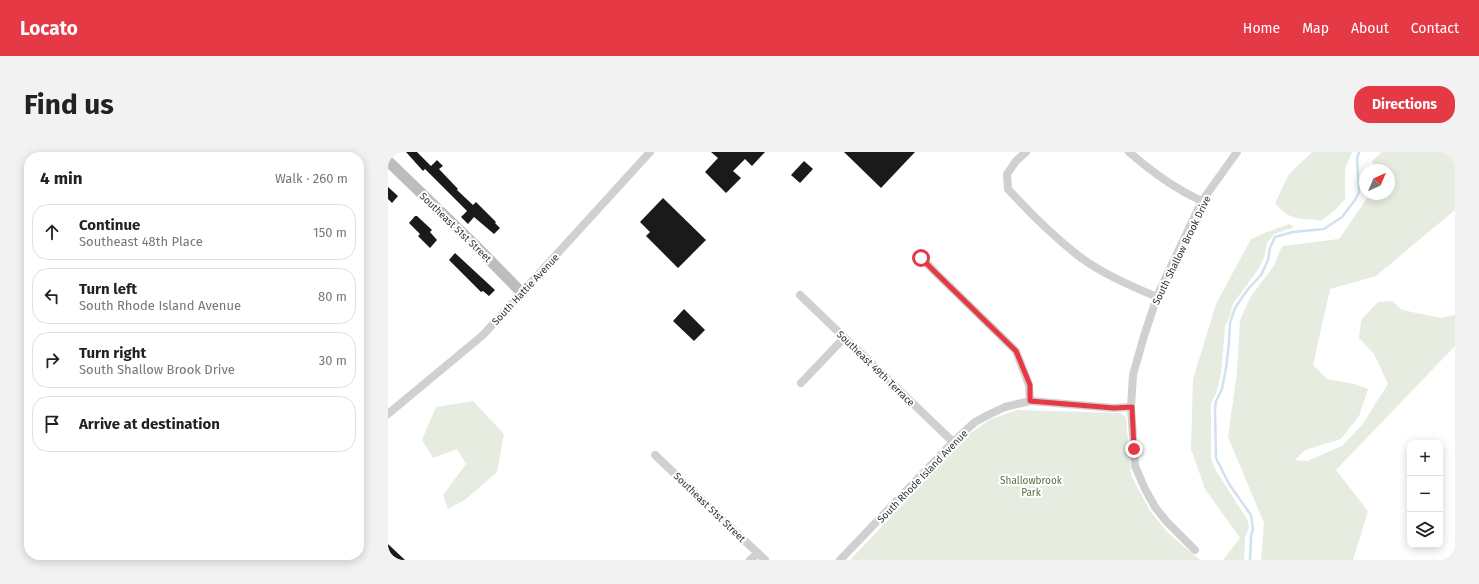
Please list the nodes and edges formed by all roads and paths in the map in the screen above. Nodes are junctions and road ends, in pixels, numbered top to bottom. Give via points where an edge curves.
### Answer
1 (650, 152) edge
2 (1026, 152) edge
3 (1129, 152) edge
4 (1237, 152) edge
5 (388, 161) edge
6 (1202, 201) junction
7 (921, 258) dead end
8 (522, 293) junction
9 (800, 295) dead end
10 (1157, 297) junction
11 (844, 338) junction
12 (800, 383) dead end
13 (1030, 401) junction
14 (1132, 407) junction
15 (388, 414) edge
16 (953, 442) junction
17 (655, 455) dead end
18 (1195, 550) dead end
19 (758, 553) junction
20 (750, 560) edge
21 (765, 560) edge
22 (840, 560) edge

1 - 8 street, South Hattie Avenue
2 - 10 street via 1007,174 1008,189 1063,243 1081,257 1102,271
3 - 6 street via 1159,177
4 - 6 street, South Shallow Brook Drive
5 - 8 street, Southeast 51st Street
6 - 10 street, South Shallow Brook Drive
7 - 13 street via 1016,351 1030,385
8 - 15 street, South Hattie Avenue via 483,335
9 - 11 street, Southeast 49th Terrace
10 - 14 street, South Shallow Brook Drive via 1133,376
11 - 12 street
11 - 16 street, Southeast 49th Terrace
13 - 14 street, South Rhode Island Avenue via 1114,408
13 - 16 street, South Rhode Island Avenue via 1005,406 975,422
14 - 18 street, South Shallow Brook Drive via 1136,466 1145,489 1167,522
16 - 22 street, South Rhode Island Avenue
17 - 19 street, Southeast 51st Street
19 - 20 street
19 - 21 street, Southeast 51st Street

